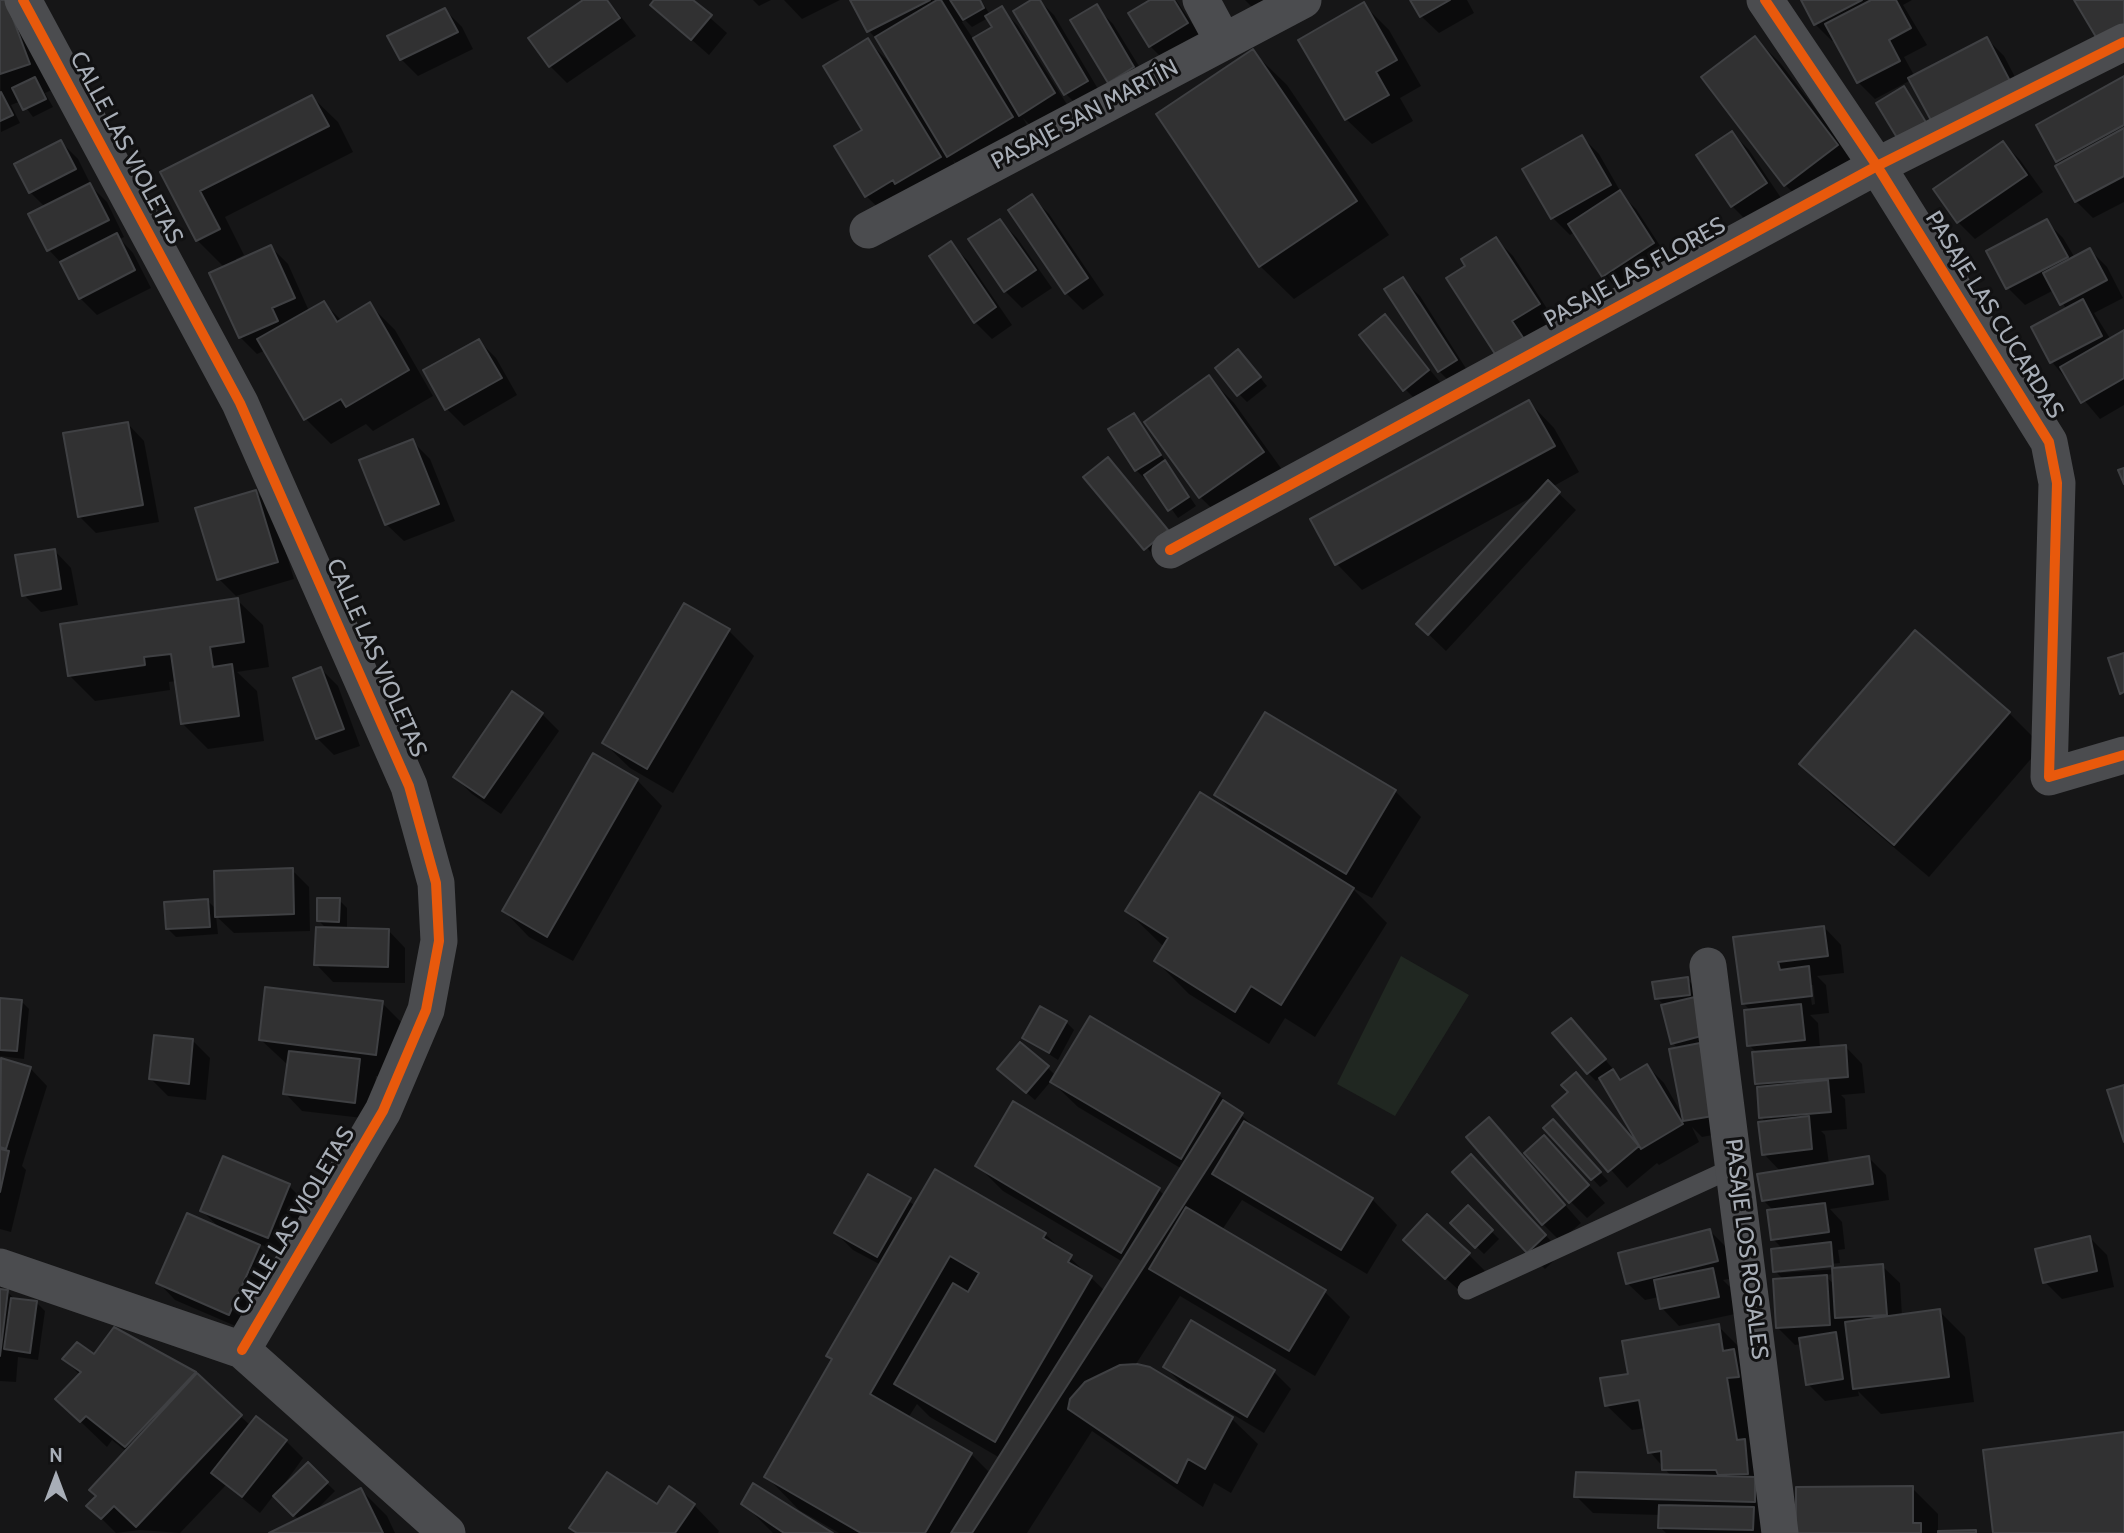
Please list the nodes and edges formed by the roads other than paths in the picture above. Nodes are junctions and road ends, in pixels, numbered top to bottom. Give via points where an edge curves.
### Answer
1 (23, 0) edge
2 (1201, 0) edge
3 (1303, 0) edge
4 (1765, 0) edge
5 (1223, 41) junction
6 (2124, 42) edge
7 (1877, 166) junction
8 (868, 230) dead end
9 (1170, 550) dead end
10 (2124, 755) edge
11 (1708, 966) dead end
12 (1735, 1167) junction
13 (0, 1267) edge
14 (1466, 1290) dead end
15 (242, 1350) junction
16 (447, 1533) edge
17 (1780, 1533) edge

1 - 15 street, CALLE LAS VIOLETAS via 240,403 409,786 436,883 439,941 426,1010 383,1111
2 - 5 street
3 - 5 street, PASAJE SAN MARTÍN
4 - 7 street, PASAJE LAS CUCARDAS
5 - 8 street, PASAJE SAN MARTÍN
6 - 7 street, PASAJE LAS FLORES
7 - 9 street, PASAJE LAS FLORES
7 - 10 street, PASAJE LAS CUCARDAS via 2049,442 2057,483 2049,777
11 - 12 street, PASAJE LOS ROSALES
12 - 14 lane
12 - 17 street, PASAJE LOS ROSALES
13 - 15 street
15 - 16 street

